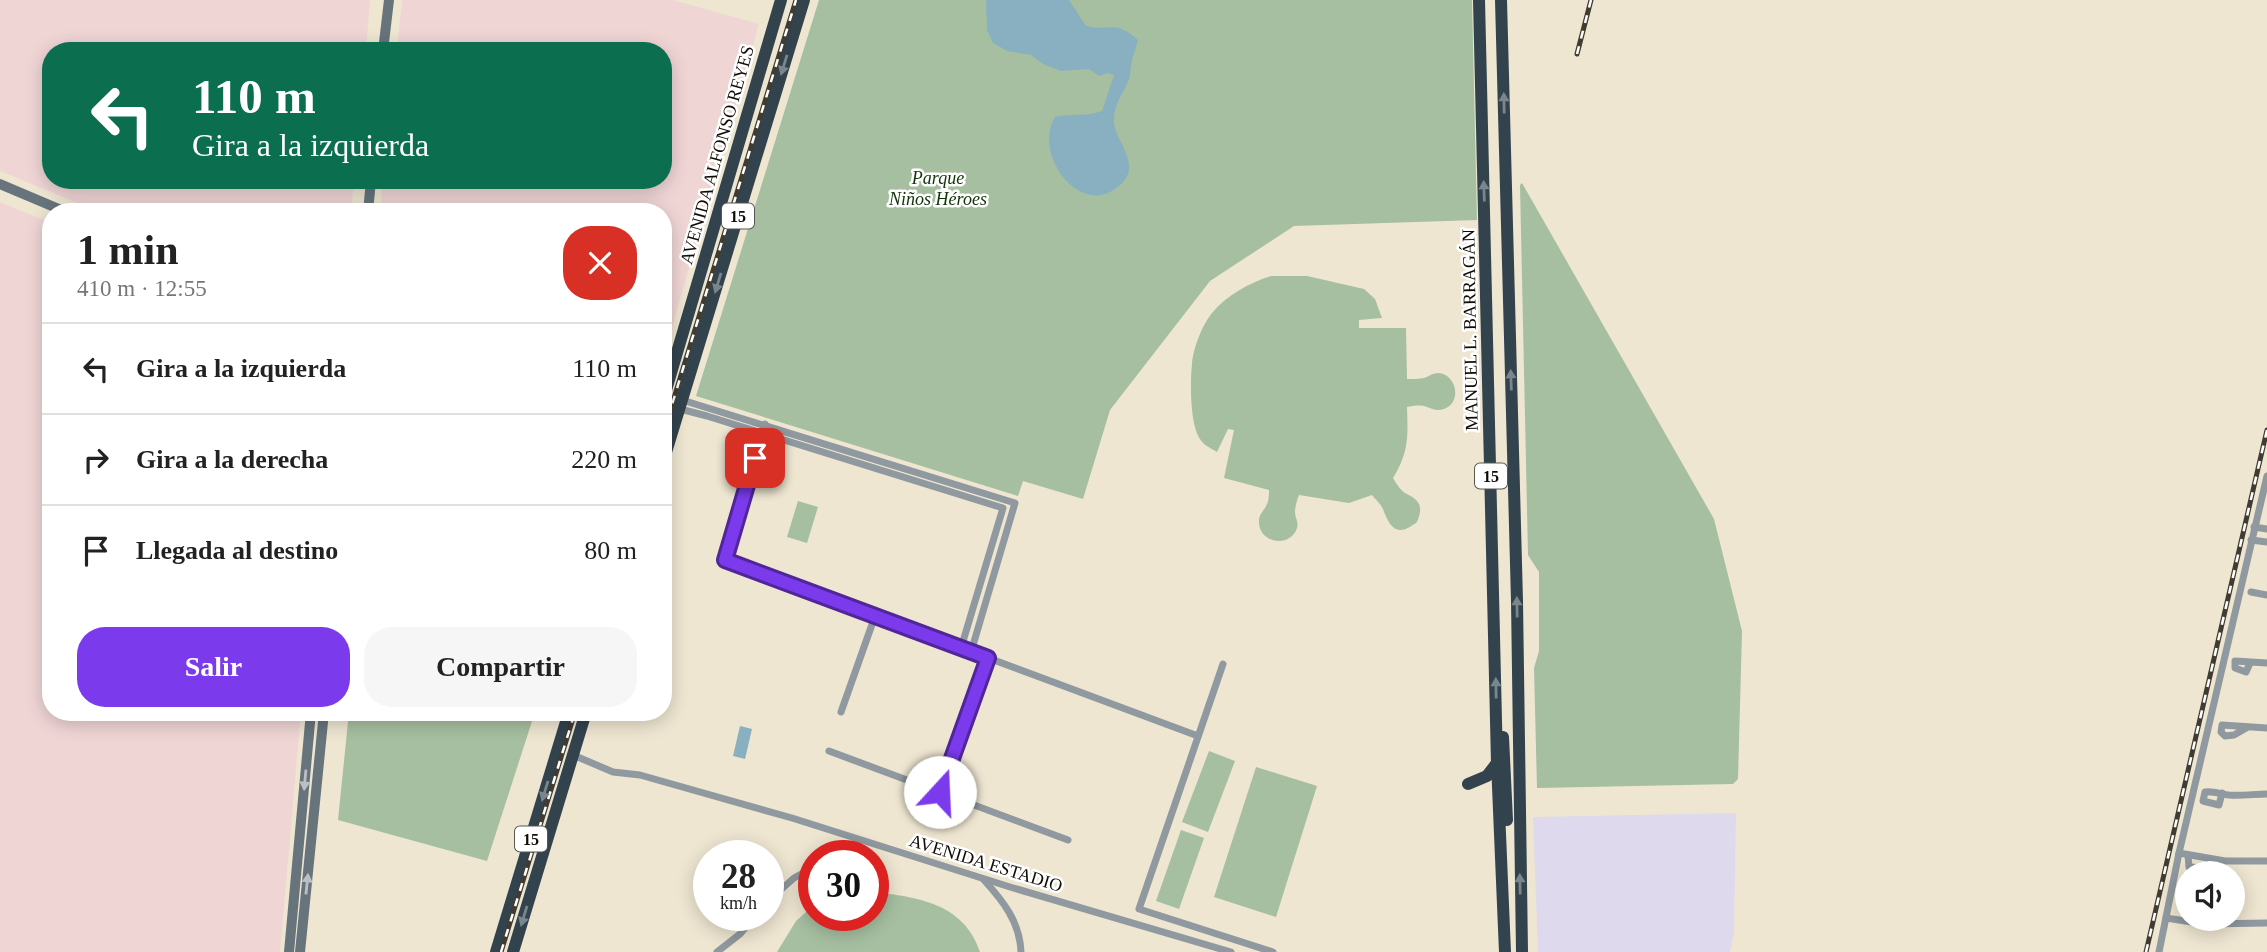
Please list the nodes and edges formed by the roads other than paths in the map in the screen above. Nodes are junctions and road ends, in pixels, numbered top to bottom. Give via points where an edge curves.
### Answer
1 (389, 0) edge
2 (781, 0) edge
3 (804, 0) edge
4 (1479, 0) edge
5 (1501, 0) edge
6 (384, 42) edge
7 (768, 119) junction
8 (739, 146) junction
9 (0, 184) edge
10 (45, 203) edge
11 (672, 370) edge
12 (681, 405) junction
13 (764, 428) junction
14 (672, 433) edge
15 (823, 447) junction
16 (2267, 476) edge
17 (2254, 527) junction
18 (2267, 529) edge
19 (2251, 540) junction
20 (2267, 542) edge
21 (2251, 592) dead end
22 (2267, 596) edge
23 (875, 616) junction
24 (961, 648) junction
25 (971, 652) junction
26 (988, 658) junction
27 (2250, 663) dead end
28 (2267, 663) edge
29 (1223, 664) dead end
30 (841, 712) dead end
31 (1497, 713) junction
32 (311, 721) edge
33 (323, 721) edge
34 (566, 721) edge
35 (583, 721) edge
36 (2248, 727) dead end
37 (2267, 728) edge
38 (1198, 736) junction
39 (829, 751) dead end
40 (573, 755) junction
41 (1497, 763) junction
42 (1468, 785) dead end
43 (940, 792) junction
44 (2222, 793) dead end
45 (2267, 794) edge
46 (538, 814) junction
47 (1068, 840) dead end
48 (2179, 853) junction
49 (2267, 861) edge
50 (1502, 873) junction
51 (798, 876) edge
52 (982, 878) junction
53 (535, 880) junction
54 (784, 887) edge
55 (2166, 918) junction
56 (2267, 923) edge
57 (743, 931) edge
58 (1216, 950) edge
59 (289, 952) edge
60 (300, 952) edge
61 (496, 952) edge
62 (513, 952) edge
63 (717, 952) edge
64 (1021, 952) edge
65 (1231, 952) edge
66 (1273, 952) edge
67 (1505, 952) edge
68 (1522, 952) edge
69 (2159, 952) edge

1 - 6 main road
2 - 8 highway, AVENIDA ALFONSO REYES / 15
3 -> 7 highway, AVENIDA ALFONSO REYES / 15
31 -> 4 highway, MANUEL L. BARRAGÁN / 15
68 -> 5 highway, 15
7 - 8 highway
7 -> 12 highway, AVENIDA ALFONSO REYES / 15
8 - 11 highway, AVENIDA ALFONSO REYES / 15
9 - 10 main road
12 - 13 street
12 - 14 highway, AVENIDA ALFONSO REYES / 15
13 - 15 street
13 - 23 street via 725,560
15 - 24 street via 1003,508
15 - 25 street via 1015,503
16 - 17 street
17 - 18 street
17 - 19 street
19 - 20 street
19 - 48 street
21 - 22 street
23 - 24 street
23 - 30 street
24 - 25 street
25 - 26 street
26 - 38 street
26 - 43 street
27 - 28 street
29 - 38 street
31 - 41 highway, MANUEL L. BARRAGÁN / 15
31 - 50 highway via 1506,783 1507,855
32 -> 59 main road
60 -> 33 main road
34 -> 46 highway, 15
35 - 40 highway, 15
36 - 37 street
38 - 66 street via 1139,909
39 - 43 street
40 - 52 street, AVENIDA ESTADIO via 613,772 640,775 792,818
40 - 53 highway, 15
41 - 42 highway via 1487,776
41 - 50 highway, MANUEL L. BARRAGÁN / 15
43 - 47 street
44 - 45 street
46 - 53 highway
46 - 61 highway, 15
48 - 49 street via 2212,860
48 - 55 street
50 - 67 highway, MANUEL L. BARRAGÁN / 15
51 - 54 street
52 - 58 street, AVENIDA ESTADIO
52 - 64 street via 1017,927
53 -> 62 highway, 15
55 - 56 street via 2205,925
55 - 69 street
57 - 63 street
58 - 65 street, AVENIDA ESTADIO

